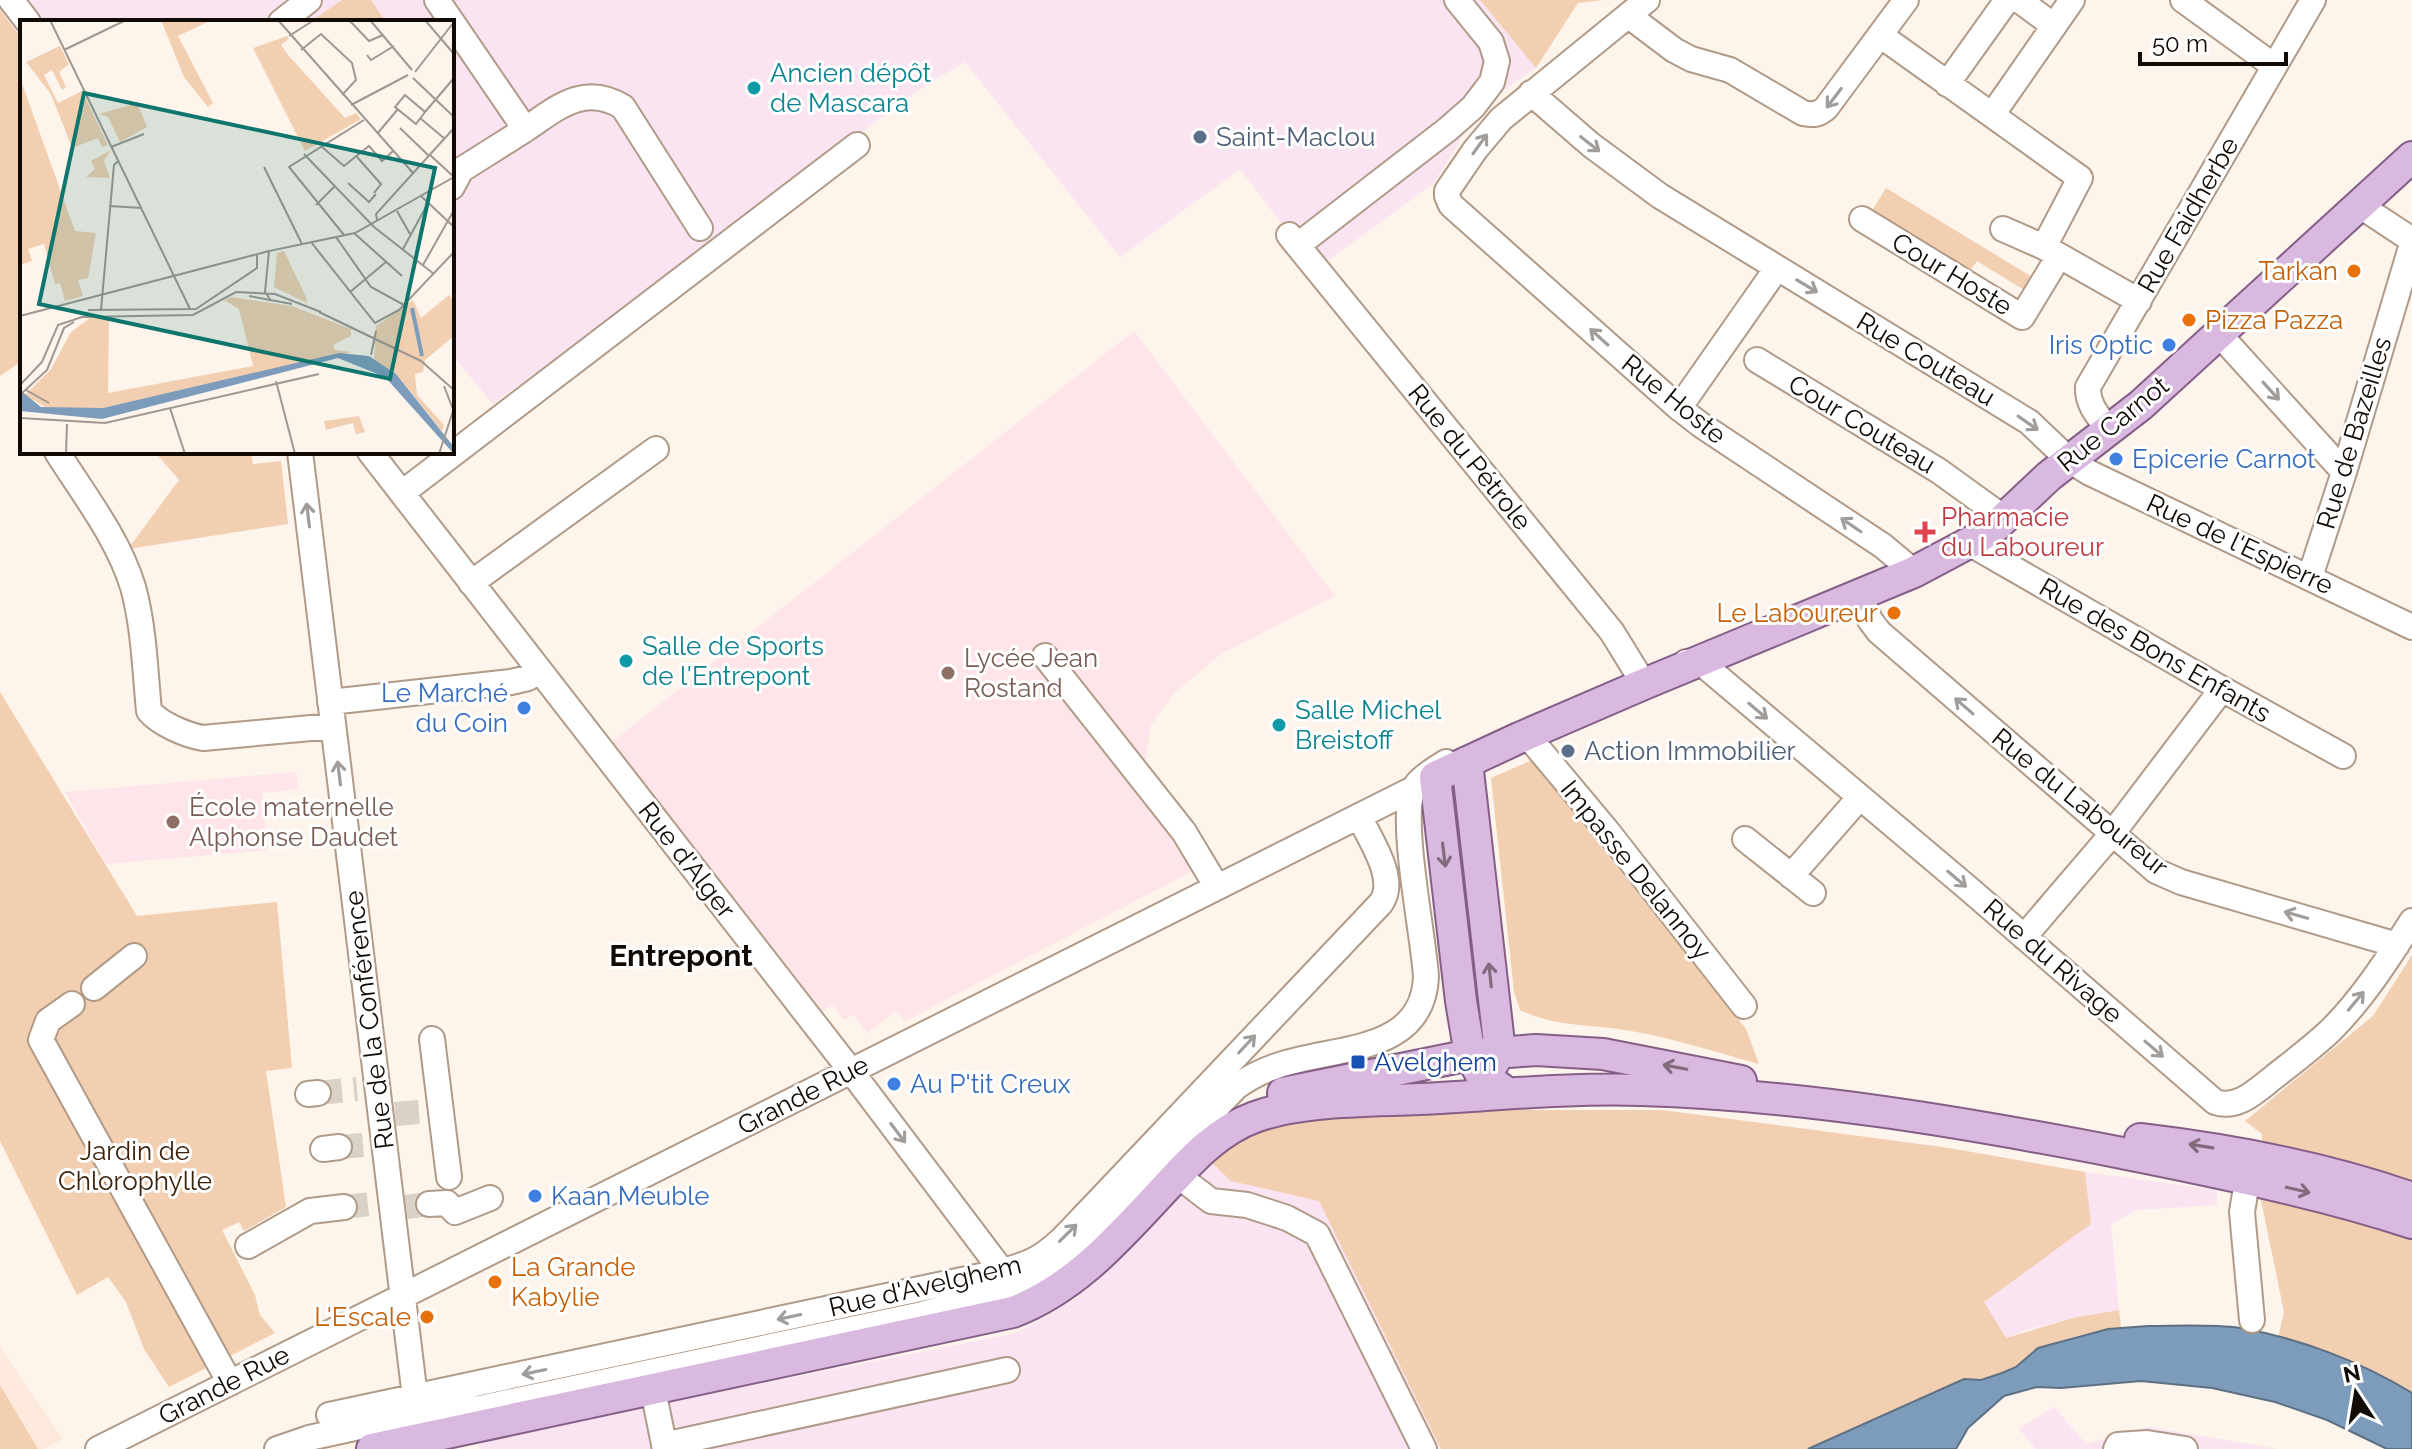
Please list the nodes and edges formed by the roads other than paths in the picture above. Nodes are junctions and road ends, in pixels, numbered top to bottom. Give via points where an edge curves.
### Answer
1 (11, 0) edge
2 (309, 0) edge
3 (437, 0) edge
4 (1457, 0) edge
5 (1906, 0) edge
6 (2007, 0) edge
7 (2019, 0) edge
8 (2072, 0) edge
9 (2183, 0) edge
10 (2313, 0) edge
11 (1638, 8) edge
12 (26, 20) edge
13 (284, 20) edge
14 (451, 20) edge
15 (454, 25) edge
16 (2054, 26) junction
17 (1880, 35) junction
18 (2274, 66) junction
19 (1947, 84) junction
20 (1531, 93) junction
21 (1992, 115) junction
22 (525, 129) junction
23 (857, 145) dead end
24 (2409, 161) edge
25 (454, 185) edge
26 (2359, 205) junction
27 (1862, 219) dead end
28 (700, 228) dead end
29 (2003, 229) dead end
30 (2412, 242) edge
31 (2051, 252) junction
32 (1777, 268) junction
33 (2266, 289) junction
34 (2139, 301) junction
35 (2218, 333) junction
36 (1757, 360) dead end
37 (1679, 408) junction
38 (2113, 422) junction
39 (656, 449) dead end
40 (454, 453) edge
41 (58, 454) edge
42 (300, 454) edge
43 (372, 454) edge
44 (453, 454) edge
45 (2065, 464) junction
46 (2344, 472) junction
47 (402, 493) junction
48 (2004, 518) junction
49 (1973, 546) junction
50 (1914, 572) junction
51 (2310, 577) junction
52 (471, 583) junction
53 (1859, 594) junction
54 (2412, 627) edge
55 (1045, 656) dead end
56 (1699, 661) junction
57 (539, 671) junction
58 (1642, 680) junction
59 (2222, 689) junction
60 (332, 714) junction
61 (1518, 739) junction
62 (2343, 756) dead end
63 (1467, 762) junction
64 (1424, 783) junction
65 (1860, 797) junction
66 (1359, 816) junction
67 (2112, 834) junction
68 (1745, 839) dead end
69 (1791, 876) junction
70 (1217, 887) junction
71 (1813, 893) dead end
72 (2412, 921) edge
73 (2024, 937) junction
74 (2397, 945) junction
75 (134, 956) dead end
76 (94, 988) dead end
77 (72, 1004) dead end
78 (1744, 1006) dead end
79 (432, 1039) dead end
80 (1484, 1060) junction
81 (851, 1071) junction
82 (1507, 1093) junction
83 (1860, 1107) junction
84 (1228, 1130) junction
85 (2249, 1167) junction
86 (1181, 1171) junction
87 (449, 1177) dead end
88 (490, 1198) dead end
89 (2412, 1198) edge
90 (398, 1205) junction
91 (344, 1207) tunnel mouth
92 (2412, 1223) edge
93 (248, 1246) dead end
94 (1002, 1271) junction
95 (402, 1296) junction
96 (2252, 1320) dead end
97 (1007, 1370) dead end
98 (230, 1383) junction
99 (653, 1390) junction
100 (415, 1397) junction
101 (329, 1415) dead end
102 (665, 1447) edge
103 (98, 1449) edge
104 (277, 1449) edge
105 (374, 1449) edge
106 (1424, 1449) edge
107 (2116, 1449) edge
108 (2185, 1449) edge

1 - 12 street
2 - 13 street
3 - 14 street
4 - 58 street, Rue du Pétrole via 1491,42 1497,61 1492,82 1448,129 1294,240 1612,632
5 - 17 street
6 - 19 street
7 - 16 street
8 - 16 street
9 - 18 street
10 - 18 street, Rue Faidherbe
17 -> 11 street via 1826,108 1812,115 1730,70 1674,50
11 - 20 street
15 - 22 street
16 - 21 street
17 - 19 street
18 - 34 street, Rue Faidherbe
19 - 21 street
20 -> 32 street, Rue Couteau via 1660,196
37 -> 20 street, Rue Hoste via 1448,200 1447,191 1475,150
21 - 31 street via 2080,178
22 - 25 street via 461,170
22 - 28 street via 565,102 611,100 623,107
23 - 40 street
24 - 26 main road, Rue Carnot
26 - 30 street
26 - 33 main road, Rue Carnot
27 - 31 street, Cour Hoste via 2022,317
29 - 31 street
30 - 46 street, Rue de Bazeilles
31 - 34 street
32 - 37 street
32 -> 45 street, Rue Couteau via 2029,422
33 - 35 main road, Rue Carnot
33 - 38 street via 2217,318
34 - 38 street, Rue Faidherbe via 2088,387 2089,401
35 - 38 main road, Rue Carnot
35 -> 46 street
36 - 48 street, Cour Couteau via 1939,471
50 -> 37 street, Rue Hoste
38 - 45 main road, Rue Carnot
39 - 52 street
41 - 60 street via 120,553 133,589 149,711 155,717 203,738
60 -> 42 street, Rue de la Conférence
43 - 47 street, Rue d'Alger
44 - 47 street
45 - 48 main road, Rue Carnot
45 - 49 street via 2026,517
45 - 51 street, Rue de l'Espierre
46 - 51 street, Rue de Bazeilles
47 - 52 street, Rue d'Alger
48 - 49 main road, Rue Carnot
49 - 50 main road, Rue Carnot
49 - 59 street, Rue des Bons Enfants
50 - 53 main road, Rue Carnot
51 - 54 street, Rue de l'Espierre
52 - 57 street, Rue d'Alger
53 - 56 main road, Rue Carnot
67 -> 53 street, Rue du Laboureur via 1879,632
55 - 70 street via 1184,832
56 - 58 main road, Rue Carnot
56 -> 65 street, Rue du Rivage
57 - 60 street via 511,682
57 - 81 street, Rue d'Alger
58 - 61 main road, Rue Carnot
58 - 64 street via 1572,701 1507,730 1441,765
59 - 62 street, Rue des Bons Enfants
59 - 67 street
90 -> 60 street, Rue de la Conférence via 374,1143 388,1115 367,1088
61 - 63 main road, Grande Rue
61 - 78 street, Impasse Delannoy via 1608,832
63 - 64 main road, Grande Rue
80 -> 63 main road
64 - 66 street, Grande Rue
64 -> 80 main road via 1461,1001
64 - 104 street via 1409,818 1426,977 1413,1017 1381,1040 1282,1064 1245,1080 1094,1236 1042,1277 1001,1295 931,1312 480,1408 414,1415
65 - 69 street
65 -> 73 street, Rue du Rivage
66 - 70 street, Grande Rue
94 -> 66 street, Rue d'Avelghem via 1030,1262 1058,1243 1381,903 1386,874
67 - 73 street
74 -> 67 street, Rue du Laboureur via 2167,877
68 - 69 street
69 - 71 street
70 - 81 street, Grande Rue
72 - 74 street
73 -> 74 street, Rue du Rivage via 2220,1104 2243,1100 2308,1050 2345,1014
75 - 76 street
77 - 98 street via 48,1021 41,1040
79 - 87 street via 431,1110
80 - 82 main road
83 -> 80 main road via 1603,1054 1536,1050
80 - 84 main road via 1457,1080 1286,1101
80 - 86 main road via 1261,1099 1224,1122
81 -> 94 street, Rue d'Alger
81 - 95 street, Grande Rue
82 - 83 main road via 1640,1090
82 - 84 main road via 1300,1106
83 - 85 main road
84 - 86 main road
85 - 89 main road via 2318,1170
85 -> 92 main road
85 - 96 street via 2242,1212
86 - 99 main road via 1091,1265 1027,1306 998,1317
86 - 106 street via 1211,1201 1247,1205 1317,1234
88 - 90 street via 455,1212 447,1203
90 - 95 street, Rue de la Conférence
91 - 93 street via 310,1211
94 -> 100 street, Rue d'Avelghem
95 - 98 street, Grande Rue
95 - 100 street, Rue de la Conférence
97 - 102 street
98 - 103 street, Grande Rue
99 - 102 street
99 - 105 main road
100 - 101 street, Rue d'Avelghem
107 - 108 street via 2147,1443

